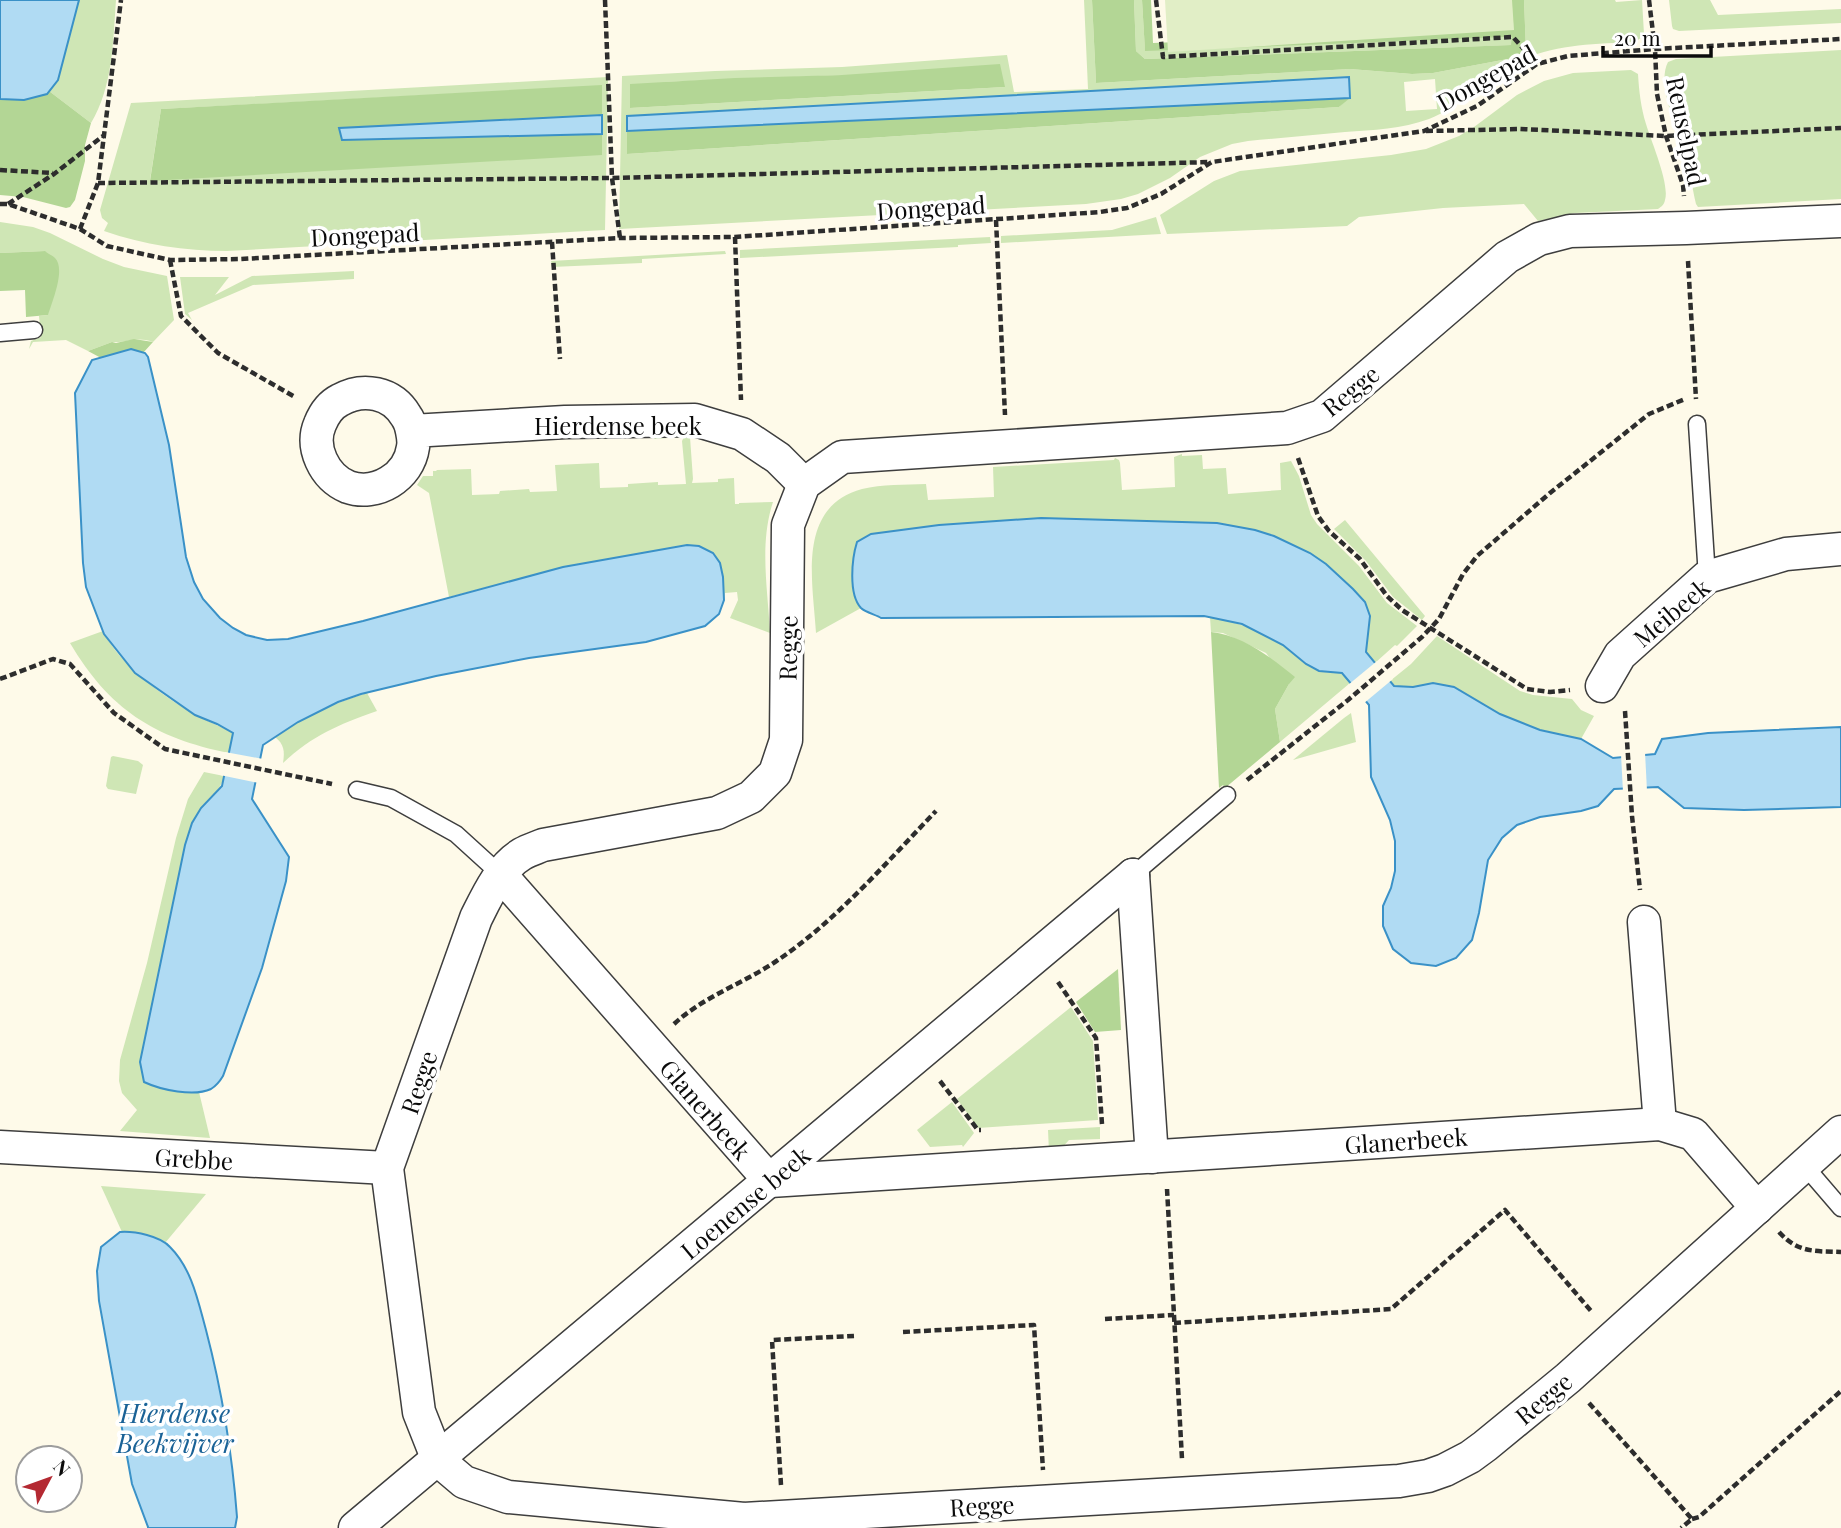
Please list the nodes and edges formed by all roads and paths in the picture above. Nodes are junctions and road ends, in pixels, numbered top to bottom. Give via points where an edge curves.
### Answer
1 (121, 0) edge
2 (605, 0) edge
3 (1156, 0) edge
4 (1648, 0) edge
5 (1841, 39) edge
6 (1655, 49) junction
7 (1537, 64) junction
8 (1841, 128) edge
9 (1424, 131) junction
10 (104, 135) junction
11 (1667, 136) junction
12 (1212, 162) junction
13 (0, 170) edge
14 (54, 174) junction
15 (612, 178) junction
16 (98, 183) junction
17 (0, 204) edge
18 (8, 204) junction
19 (996, 220) junction
20 (1841, 221) edge
21 (1686, 228) junction
22 (80, 229) junction
23 (735, 237) junction
24 (620, 238) junction
25 (552, 242) junction
26 (170, 260) junction
27 (34, 330) dead end
28 (0, 332) edge
29 (560, 359) dead end
30 (1696, 397) junction
31 (324, 414) junction
32 (1697, 424) joint
33 (1287, 428) junction
34 (412, 431) junction
35 (742, 433) junction
36 (1007, 446) junction
37 (804, 484) junction
38 (1841, 549) edge
39 (1707, 577) junction
40 (1431, 627) junction
41 (0, 680) edge
42 (1602, 686) joint
43 (1626, 732) dead end
44 (357, 789) joint
45 (1227, 795) joint
46 (936, 811) dead end
47 (500, 874) junction
48 (1133, 875) junction
49 (1644, 922) joint
50 (1037, 957) junction
51 (650, 1046) junction
52 (918, 1056) junction
53 (1149, 1121) junction
54 (1660, 1124) junction
55 (992, 1130) dead end
56 (1841, 1132) edge
57 (0, 1147) edge
58 (1158, 1157) junction
59 (1804, 1165) junction
60 (387, 1168) junction
61 (770, 1181) junction
62 (1757, 1208) junction
63 (1841, 1208) edge
64 (1840, 1251) edge
65 (1174, 1315) junction
66 (1105, 1319) dead end
67 (1174, 1323) junction
68 (903, 1332) dead end
69 (854, 1336) dead end
70 (1613, 1337) junction
71 (1568, 1378) junction
72 (1841, 1391) edge
73 (438, 1460) junction
74 (1184, 1492) junction
75 (1044, 1501) junction
76 (783, 1517) junction
77 (1692, 1519) junction
78 (744, 1523) edge
79 (355, 1528) edge
80 (1681, 1528) edge

1 - 10 path
2 - 15 path
3 - 7 path via 1163,57 1513,37
4 - 6 path, Reuselpad
5 - 6 path, Dongepad
6 - 7 path, Dongepad via 1568,56
6 - 11 path, Reuselpad via 1657,94
7 - 9 path, Dongepad via 1477,106
8 - 11 path
9 - 11 path via 1520,129
9 - 12 path, Dongepad
10 - 14 path
10 - 16 path
11 - 21 path, Reuselpad via 1683,185
12 - 15 path
12 - 19 path, Dongepad via 1161,194 1127,208
13 - 14 path
14 - 18 path
15 - 16 path
15 - 24 path
16 - 22 path
17 - 18 path, Dongepad
18 - 22 path, Dongepad
19 - 23 path, Dongepad
19 - 36 path
20 - 21 street, Regge
21 - 30 path, Reuselpad
21 - 33 street, Regge via 1570,231 1539,239 1507,257 1322,416
22 - 26 path, Dongepad via 107,246
23 - 24 path, Dongepad
23 - 35 path
24 - 25 path, Dongepad
25 - 26 path, Dongepad
25 - 29 path
26 - 31 path via 181,316 190,326 218,353
27 - 28 lane
30 - 32 path, Reuselpad
30 - 40 path via 1649,414 1477,555
31 - 34 street via 350,395 374,393 396,403
31 - 34 street via 317,430 322,464 347,486 373,488 396,478 413,448
32 - 39 lane
33 - 36 street, Regge
33 - 40 path via 1318,516 1360,559 1387,596
34 - 35 street, Hierdense beek via 695,420
35 - 37 street, Hierdense beek via 779,458
36 - 37 street, Regge via 842,457
37 - 47 street, Regge via 788,524 786,740 775,772 751,797 717,813 543,845 520,855
38 - 39 street, Meibeek via 1786,554
39 - 42 street, Meibeek via 1620,655
40 - 42 path via 1527,689 1550,692
40 - 45 path via 1348,700
41 - 44 path via 53,659 70,664 114,713 166,748
43 - 49 path
44 - 47 lane via 391,798 456,834
45 - 48 lane
46 - 51 path via 819,928 775,962 688,1011
47 - 51 street, Glanerbeek
47 - 60 street, Regge via 476,918
48 - 50 street, Loenense beek
48 - 53 street
49 - 54 street
50 - 52 street, Loenense beek
50 - 53 path via 1096,1038 1102,1124
51 - 61 street, Glanerbeek
52 - 55 path via 978,1130
52 - 61 street, Loenense beek
53 - 58 street
54 - 58 street, Glanerbeek
54 - 62 street, Glanerbeek via 1693,1134
56 - 59 street, Regge
57 - 60 street, Grebbe
58 - 61 street, Glanerbeek
58 - 65 path
59 - 62 street, Regge
59 - 63 lane
60 - 73 street, Regge via 419,1412
61 - 73 street, Loenense beek
62 - 64 path via 1788,1242 1806,1251
62 - 70 street, Regge
65 - 66 path
65 - 67 path
67 - 70 path via 1391,1309 1504,1210
67 - 74 path
68 - 75 path via 1034,1325
69 - 76 path via 772,1340
70 - 71 street, Regge
71 - 74 street, Regge via 1470,1457 1428,1476
71 - 77 path
72 - 77 path
73 - 78 street, Regge via 464,1482 508,1497
73 - 79 street, Loenense beek
74 - 75 street, Regge
75 - 76 street, Regge
76 - 78 street, Regge
77 - 80 path

